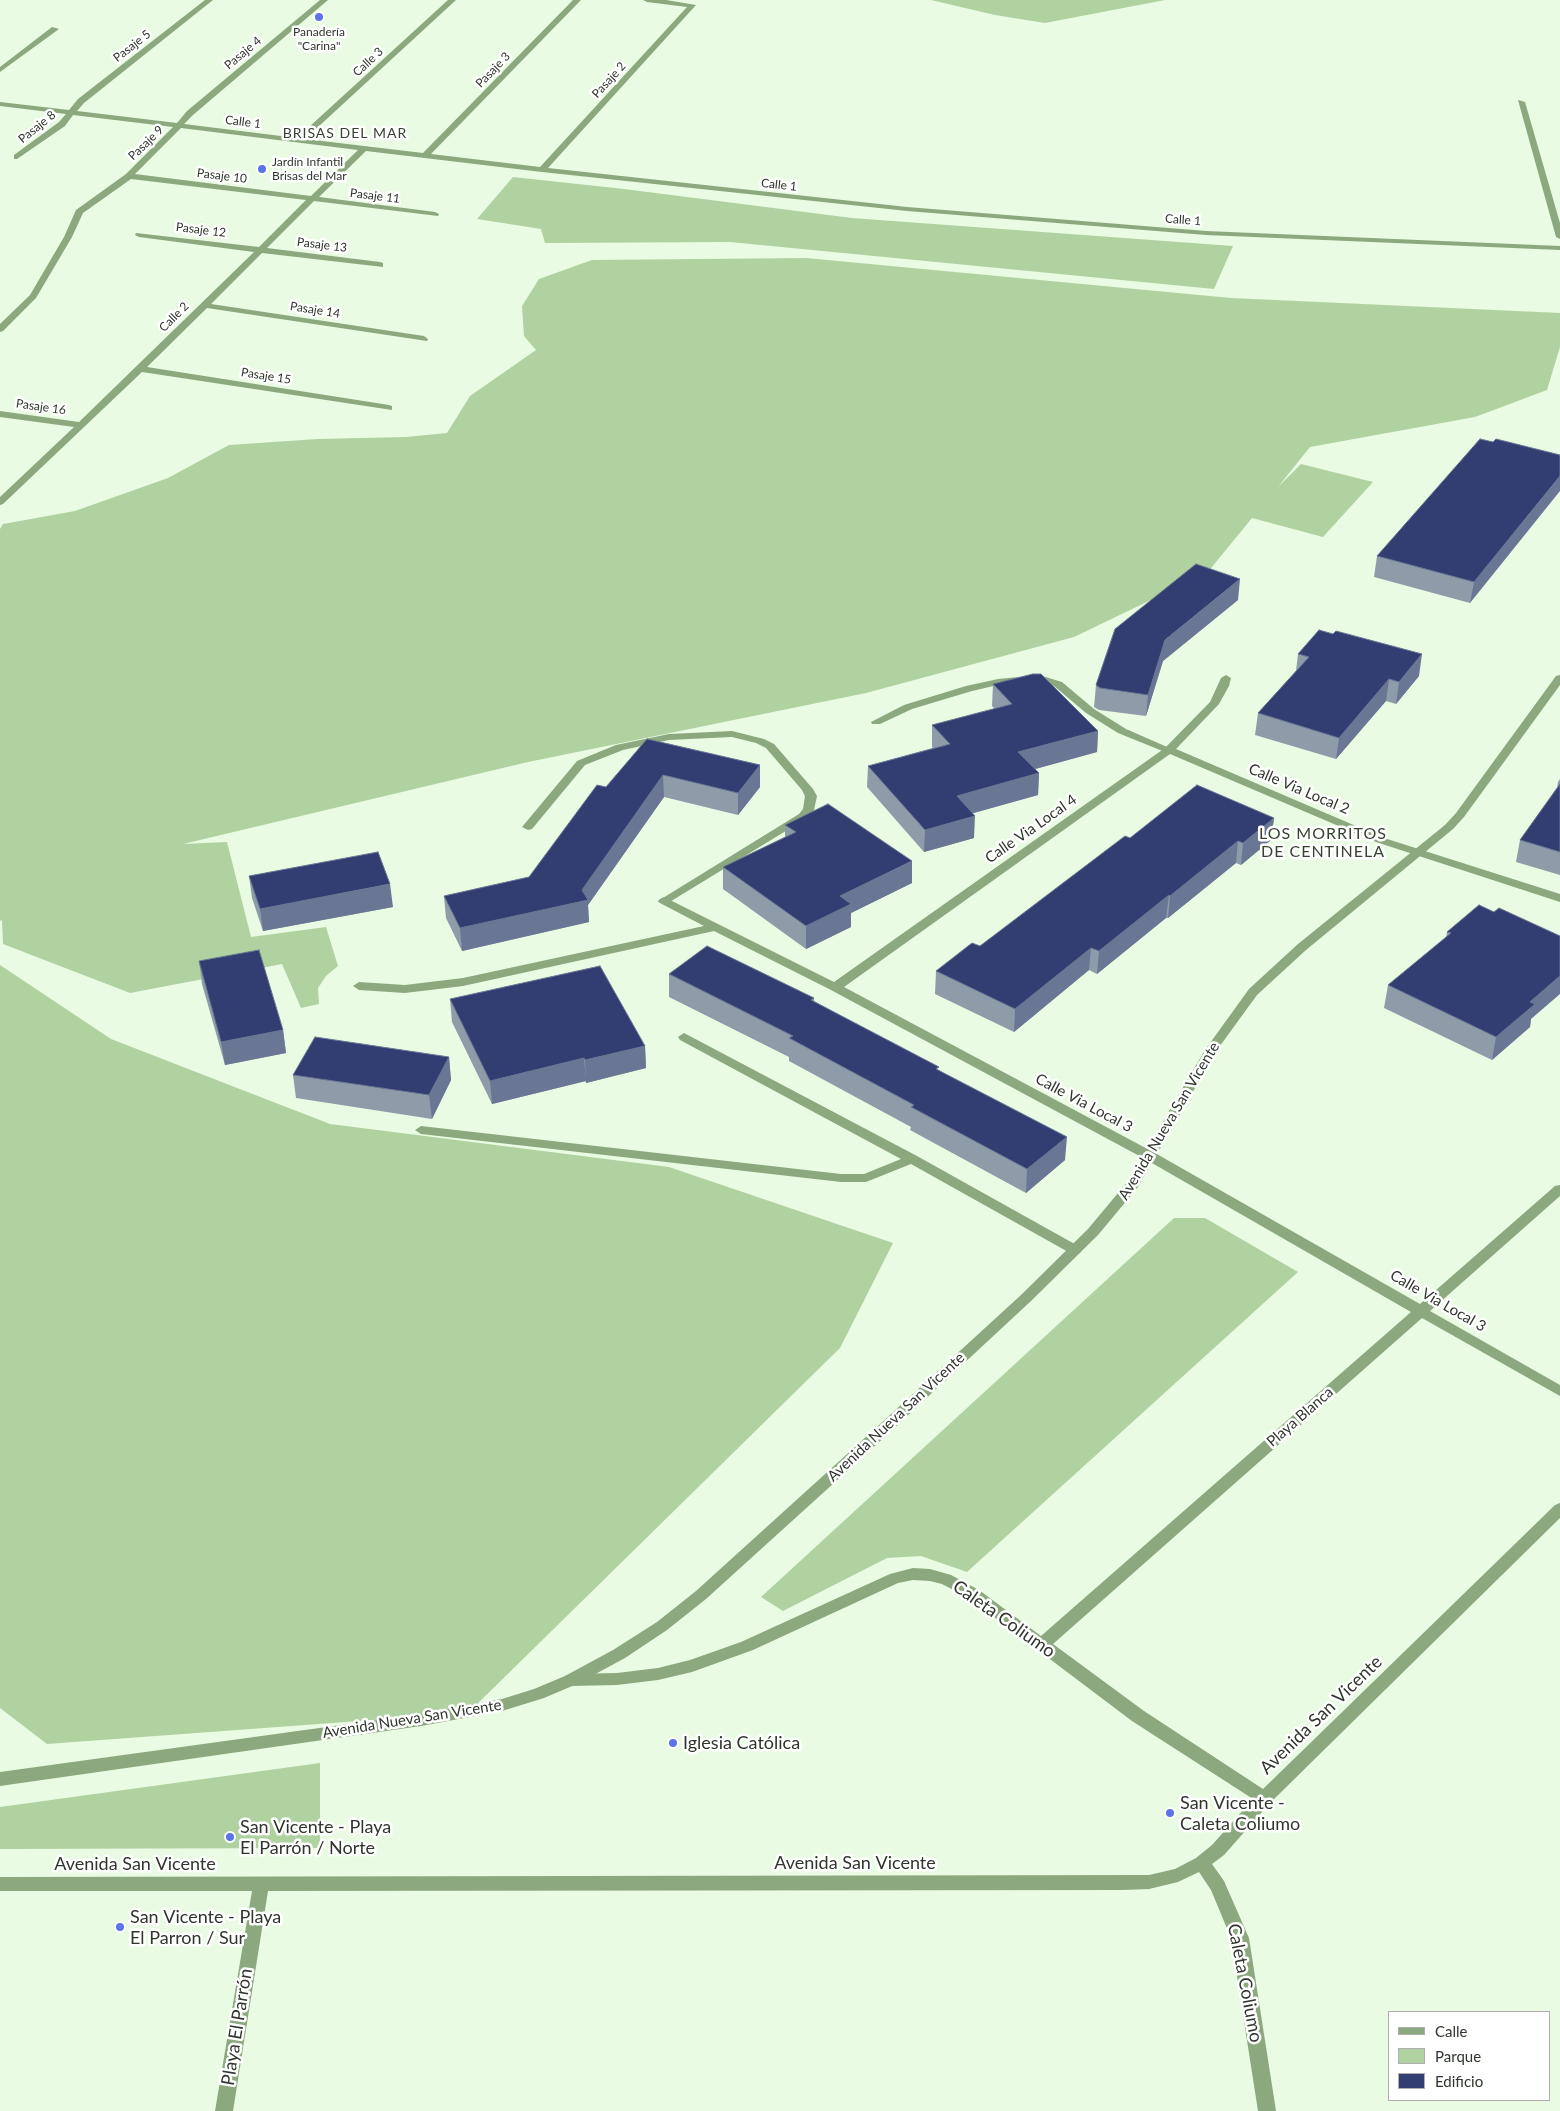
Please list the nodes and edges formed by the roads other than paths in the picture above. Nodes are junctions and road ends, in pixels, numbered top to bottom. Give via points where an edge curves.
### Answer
1 (209, 0) edge
2 (324, 0) edge
3 (452, 0) edge
4 (577, 0) edge
5 (647, 0) edge
6 (55, 29) dead end
7 (0, 70) edge
8 (1521, 102) dead end
9 (0, 104) edge
10 (71, 113) junction
11 (179, 126) junction
12 (299, 140) junction
13 (364, 148) junction
14 (425, 156) junction
15 (17, 158) dead end
16 (542, 170) junction
17 (129, 176) junction
18 (312, 200) junction
19 (435, 214) dead end
20 (139, 235) dead end
21 (1560, 238) edge
22 (1560, 248) edge
23 (260, 250) junction
24 (380, 265) dead end
25 (203, 305) junction
26 (0, 329) edge
27 (424, 339) dead end
28 (140, 369) junction
29 (389, 408) dead end
30 (0, 414) edge
31 (79, 425) junction
32 (1, 502) edge
33 (1226, 678) dead end
34 (1560, 678) edge
35 (876, 722) dead end
36 (1169, 750) junction
37 (528, 827) dead end
38 (1418, 854) junction
39 (1560, 898) edge
40 (716, 927) junction
41 (359, 986) dead end
42 (835, 987) junction
43 (684, 1037) dead end
44 (420, 1130) dead end
45 (1150, 1156) junction
46 (912, 1159) junction
47 (1560, 1190) edge
48 (1075, 1250) junction
49 (1422, 1311) junction
50 (1560, 1390) edge
51 (1560, 1509) edge
52 (1041, 1645) junction
53 (571, 1680) junction
54 (0, 1779) edge
55 (1264, 1798) junction
56 (1202, 1863) junction
57 (0, 1884) edge
58 (261, 1885) junction
59 (224, 2111) edge
60 (1267, 2111) edge

1 - 10 street, Pasaje 5 via 81,101
2 - 11 street, Pasaje 4 via 190,113
3 - 12 street, Calle 3
4 - 14 street, Pasaje 3
5 - 16 street, Pasaje 2 via 692,5
6 - 7 street
8 - 21 street
9 - 10 street, Calle 1
10 - 11 street, Calle 1
10 - 15 street, Pasaje 8 via 62,124
11 - 12 street, Calle 1
11 - 17 street, Pasaje 9
12 - 13 street, Calle 1
13 - 14 street, Calle 1
13 - 18 street, Calle 2
14 - 16 street, Calle 1
16 - 22 street, Calle 1 via 1027,220 1283,238
17 - 18 street, Pasaje 10
17 - 26 street, Pasaje 9 via 79,212 33,296
18 - 19 street, Pasaje 11
18 - 23 street, Calle 2
20 - 23 street, Pasaje 12
23 - 24 street, Pasaje 13
23 - 25 street, Calle 2
25 - 27 street, Pasaje 14
25 - 28 street, Calle 2
28 - 29 street, Pasaje 15
28 - 31 street, Calle 2
30 - 31 street, Pasaje 16
31 - 32 street, Calle 2
33 - 36 street, Calle Via Local 4 via 1214,704
34 - 38 street, Avenida Nueva San Vicente via 1460,815
35 - 36 street, Calle Via Local 2 via 908,707 970,688 1039,678 1058,684 1090,711 1122,731
36 - 38 street, Calle Via Local 2
36 - 42 street, Calle Via Local 4
37 - 40 street, Calle Via Local 3 via 581,764 620,748 669,737 732,734 770,746 807,788 811,796 808,810 664,901
38 - 39 street, Calle Via Local 2
38 - 45 street, Avenida Nueva San Vicente via 1302,947 1253,992 1211,1050
40 - 41 street via 464,982 405,989
40 - 42 street, Calle Via Local 3
42 - 45 street, Calle Via Local 3
43 - 46 street
44 - 46 street via 841,1178 866,1178
45 - 48 street, Avenida Nueva San Vicente via 1118,1204
45 - 49 street, Calle Via Local 3
46 - 48 street
47 - 49 street, Playa Blanca
48 - 53 street, Avenida Nueva San Vicente via 701,1595 662,1626
49 - 50 street, Calle Via Local 3
49 - 52 street, Playa Blanca
51 - 55 street, Avenida San Vicente
52 - 53 street, Caleta Coliumo via 960,1585 930,1575 913,1574 879,1584 747,1646 692,1666 617,1679
52 - 55 street, Caleta Coliumo via 1138,1716
53 - 54 street, Avenida Nueva San Vicente via 511,1702 468,1713
55 - 56 street, Avenida San Vicente via 1218,1850
56 - 58 street, Avenida San Vicente via 1178,1875 1149,1882 1122,1883
56 - 60 street, Caleta Coliumo via 1218,1886 1240,1938
57 - 58 street, Avenida San Vicente
58 - 59 street, Playa El Parrón

